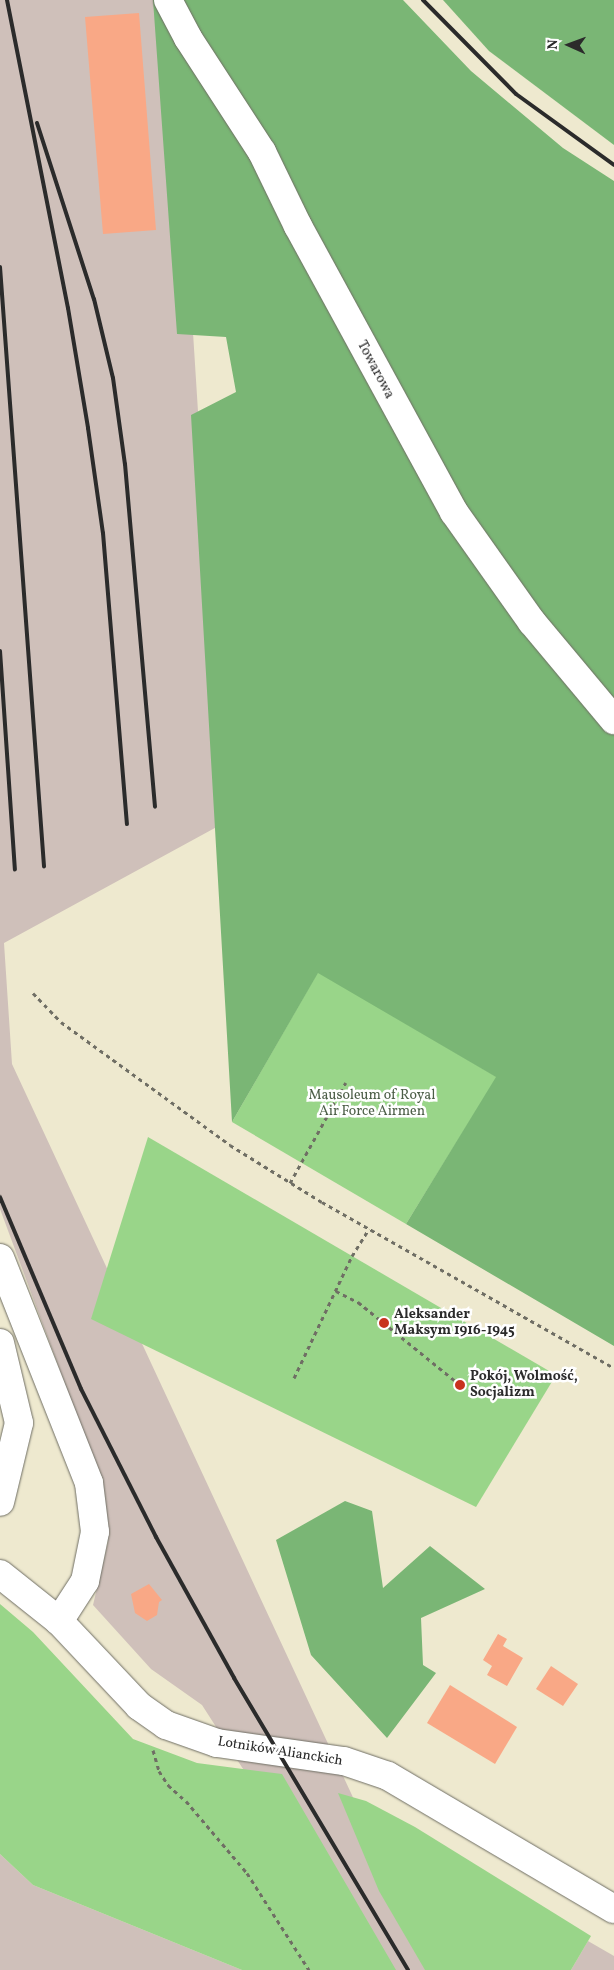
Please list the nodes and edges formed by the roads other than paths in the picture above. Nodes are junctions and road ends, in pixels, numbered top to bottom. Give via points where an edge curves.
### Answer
1 (168, 0) edge
2 (614, 720) edge
3 (0, 1258) edge
4 (0, 1343) edge
5 (0, 1502) edge
6 (0, 1574) edge
7 (59, 1621) junction
8 (614, 1909) edge

1 - 2 street, Towarowa via 188,38 262,152 312,252 454,512 532,622
3 - 7 street via 89,1483 95,1532 85,1581
4 - 5 street via 19,1423
6 - 7 street, Lotników Alianckich
7 - 8 street, Lotników Alianckich via 139,1706 166,1725 217,1743 344,1761 388,1776

